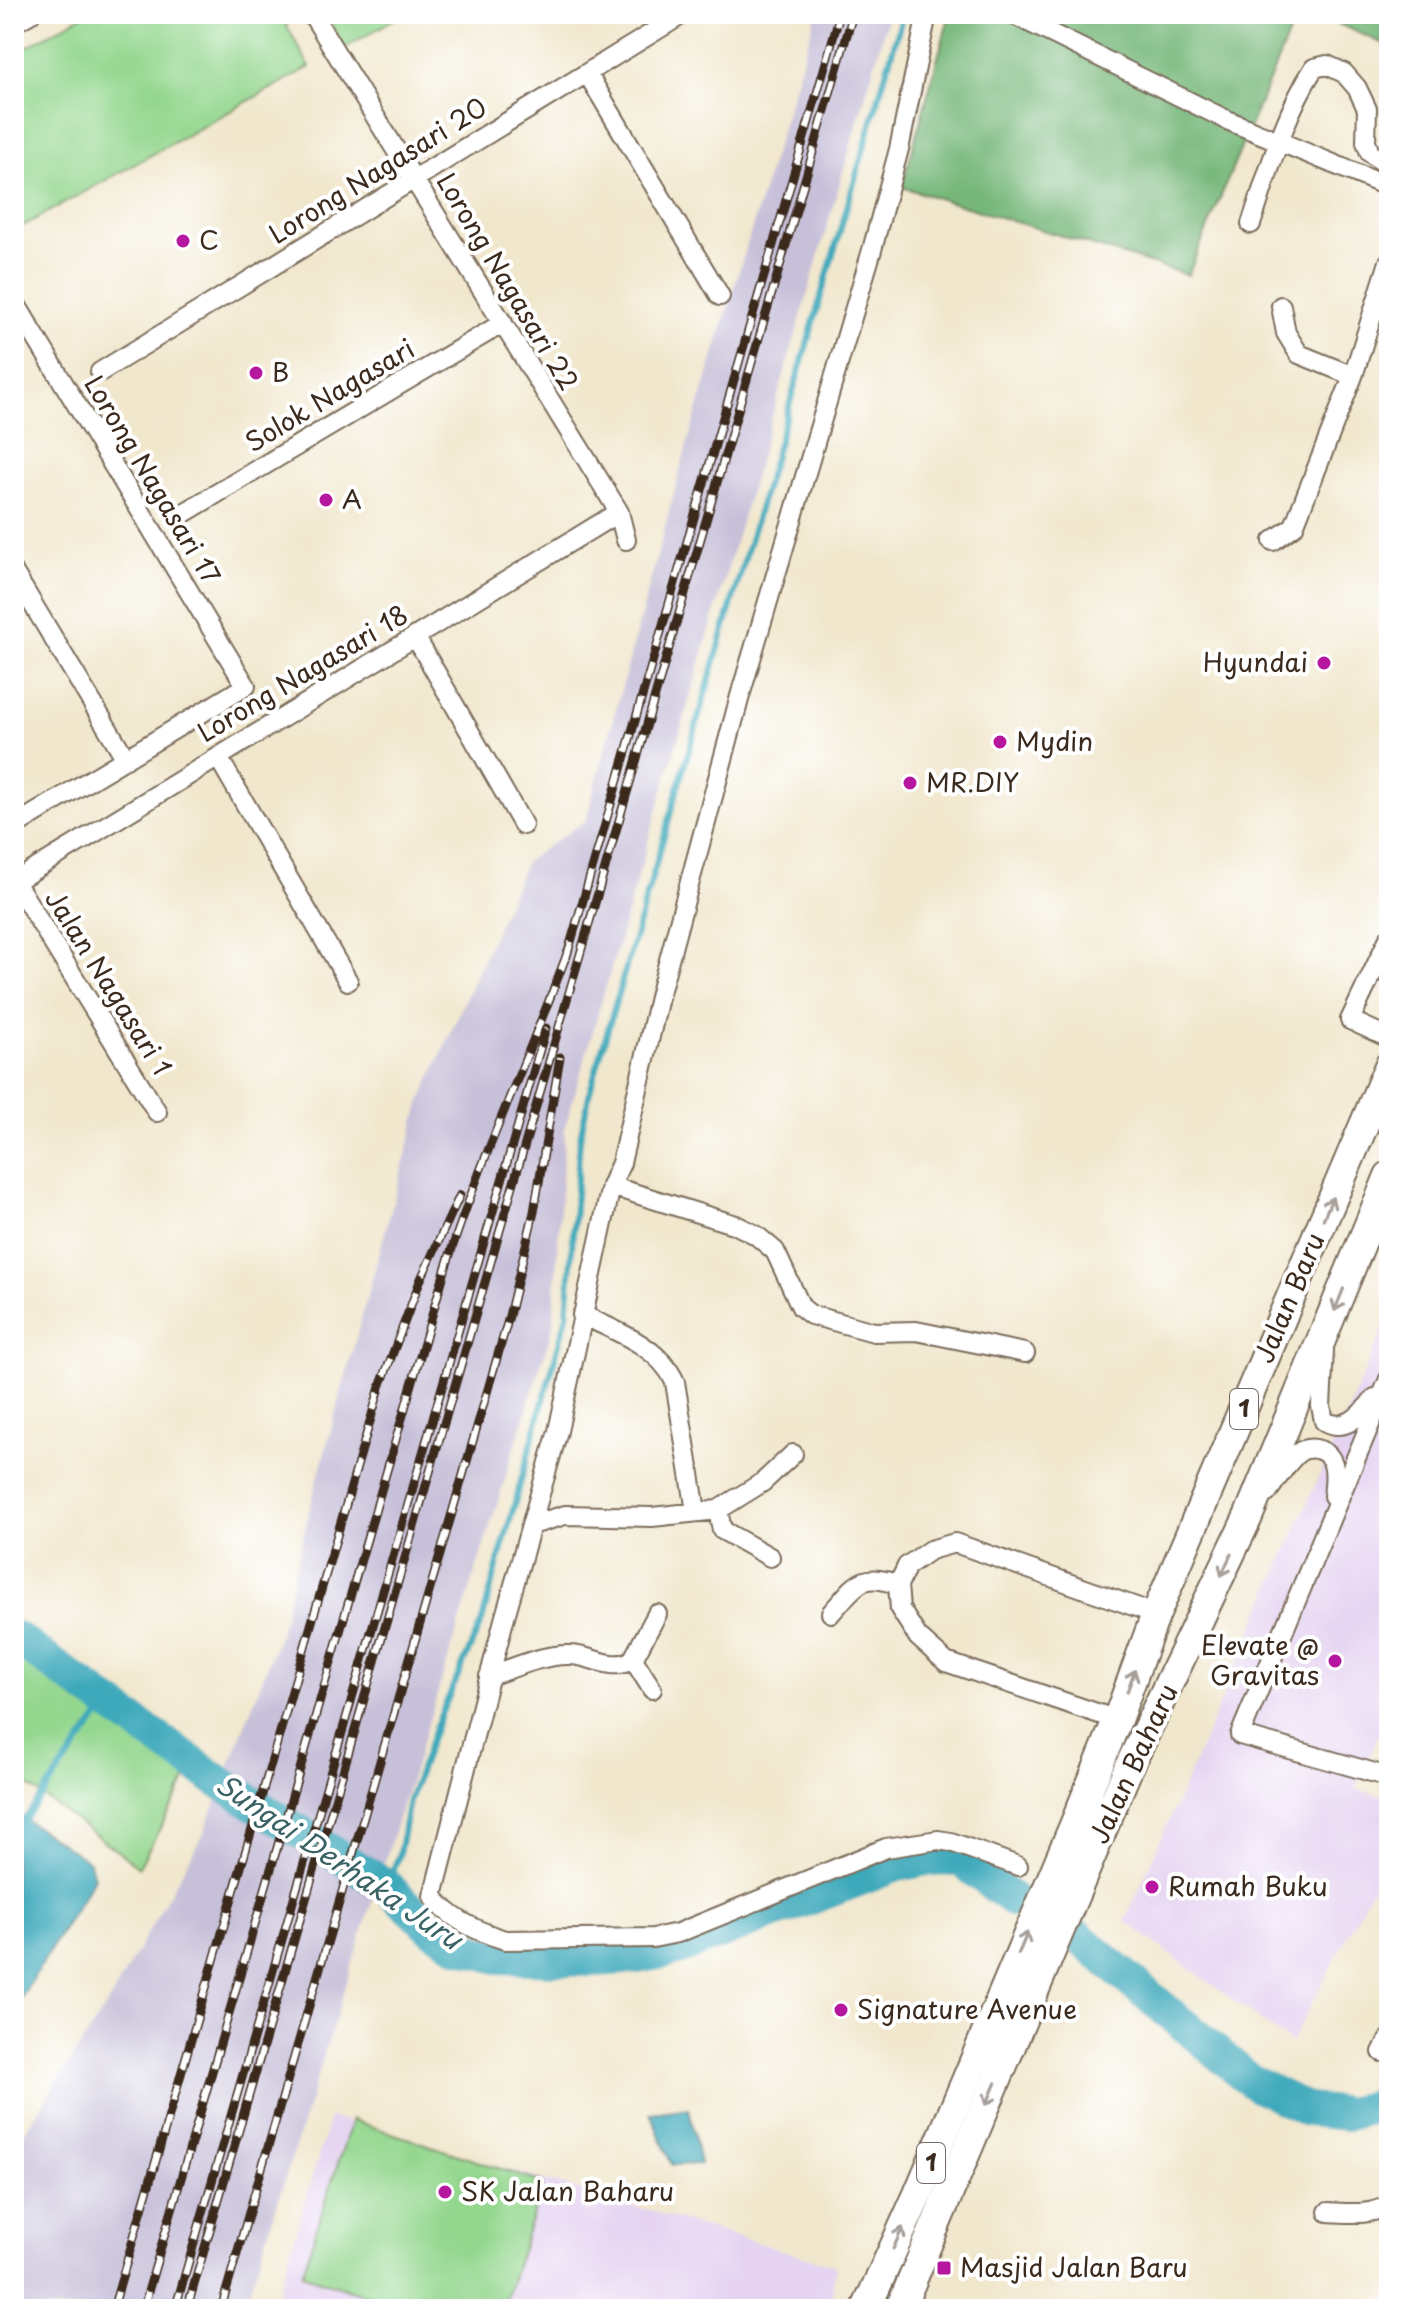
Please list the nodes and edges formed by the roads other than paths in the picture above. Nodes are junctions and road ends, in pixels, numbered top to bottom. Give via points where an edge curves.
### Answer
1 (30, 14) edge
2 (312, 14) edge
3 (683, 14) edge
4 (927, 14) edge
5 (1012, 14) edge
6 (14, 23) edge
7 (587, 73) junction
8 (1279, 142) junction
9 (1389, 166) edge
10 (414, 179) junction
11 (1389, 187) edge
12 (1251, 224) dead end
13 (1389, 262) edge
14 (720, 296) dead end
15 (14, 301) edge
16 (1281, 306) dead end
17 (503, 323) junction
18 (100, 372) dead end
19 (1353, 376) junction
20 (619, 512) junction
21 (184, 513) dead end
22 (626, 540) dead end
23 (1273, 541) dead end
24 (14, 573) edge
25 (415, 636) junction
26 (218, 757) junction
27 (126, 759) junction
28 (523, 825) dead end
29 (14, 826) edge
30 (14, 881) edge
31 (1389, 938) edge
32 (348, 981) dead end
33 (1389, 1038) edge
34 (1389, 1066) edge
35 (157, 1112) dead end
36 (1389, 1176) edge
37 (611, 1186) junction
38 (582, 1315) junction
39 (1324, 1336) junction
40 (1025, 1353) dead end
41 (1388, 1382) edge
42 (793, 1454) dead end
43 (718, 1510) junction
44 (696, 1511) junction
45 (1331, 1515) junction
46 (1248, 1517) junction
47 (532, 1525) junction
48 (770, 1557) dead end
49 (898, 1585) junction
50 (831, 1613) dead end
51 (657, 1614) dead end
52 (1156, 1614) junction
53 (633, 1659) junction
54 (489, 1676) junction
55 (652, 1689) dead end
56 (1117, 1720) junction
57 (1103, 1754) joint
58 (1389, 1777) edge
59 (1018, 1866) dead end
60 (1389, 2205) edge
61 (1328, 2212) dead end
62 (866, 2309) edge
63 (900, 2309) edge

1 - 6 street
2 - 10 street, Lorong Nagasari 22
3 - 7 street, Lorong Nagasari 20
4 - 37 street via 895,164 740,696
5 - 8 street
7 - 10 street, Lorong Nagasari 20
7 - 14 street
8 - 9 street via 1314,68 1327,65 1357,88 1367,109 1370,153
8 - 11 street
8 - 12 street
10 - 17 street, Lorong Nagasari 22
10 - 18 street, Lorong Nagasari 20
13 - 19 street
15 - 27 street, Lorong Nagasari 17 via 246,686
16 - 19 street via 1286,333 1299,354
17 - 20 street, Lorong Nagasari 22
17 - 21 street, Solok Nagasari
19 - 23 street via 1294,526
20 - 22 street, Lorong Nagasari 22
20 - 25 street, Lorong Nagasari 18
24 - 27 street
25 - 26 street, Lorong Nagasari 18
25 - 28 street
26 - 30 street, Lorong Nagasari 18
26 - 32 street
27 - 29 street
30 - 35 street, Jalan Nagasari 1
31 - 33 street via 1350,1020
52 -> 34 highway, Jalan Baru / 1
36 -> 39 highway, Jalan Baharu / 1
37 - 38 street
37 - 40 street via 756,1235 775,1251 801,1307 811,1315 874,1332 916,1331
38 - 44 street via 627,1336 669,1370
38 - 47 street
39 - 41 street via 1324,1421 1345,1426
39 - 46 highway, Jalan Baharu / 1
41 - 45 street
42 - 43 street via 763,1482
43 - 44 street
43 - 48 street via 722,1530
44 - 47 street via 652,1517 565,1515
45 - 46 street via 1332,1460 1311,1448 1299,1452
45 - 58 street via 1240,1735
46 -> 63 highway, Jalan Baharu / 1 via 1128,1769
47 - 54 street
49 - 50 street via 880,1578 862,1580
49 - 52 street via 907,1566 930,1550 955,1543
49 - 56 street via 900,1609 918,1637 946,1662
51 - 53 street
56 -> 52 highway, Jalan Baru / 1
53 - 54 street via 614,1665 572,1655 550,1657
53 - 55 street
54 - 59 street via 433,1896 441,1908 483,1933 505,1940 678,1933 886,1848 938,1840
56 - 57 highway, Jalan Baru / 1
62 -> 57 highway, Jalan Baharu / 1
60 - 61 street via 1361,2214

